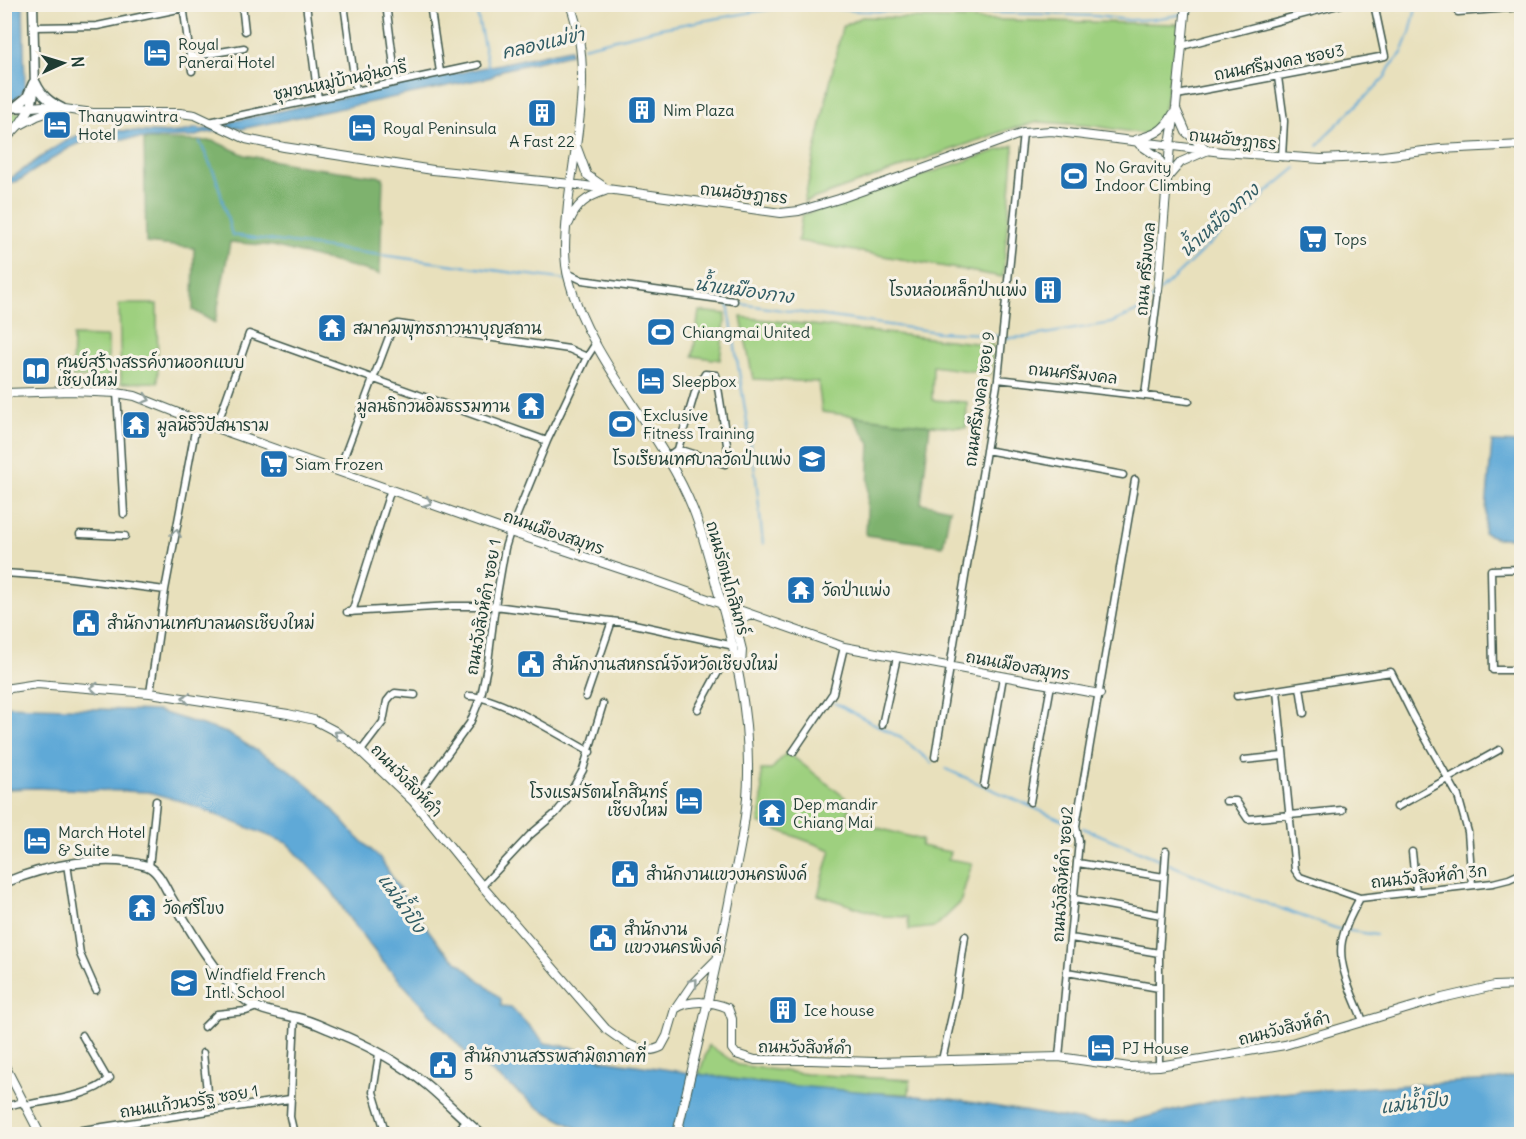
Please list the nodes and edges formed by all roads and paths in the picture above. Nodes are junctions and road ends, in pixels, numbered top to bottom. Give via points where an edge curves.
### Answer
1 (33, 4) edge
2 (242, 4) edge
3 (306, 4) edge
4 (344, 4) edge
5 (386, 4) edge
6 (430, 4) edge
7 (570, 4) edge
8 (1342, 4) edge
9 (1374, 4) edge
10 (1458, 4) edge
11 (1186, 5) edge
12 (183, 6) edge
13 (1521, 7) edge
14 (34, 27) junction
15 (245, 31) dead end
16 (1182, 46) junction
17 (244, 48) dead end
18 (190, 57) junction
19 (478, 65) dead end
20 (192, 71) dead end
21 (440, 72) junction
22 (34, 77) junction
23 (1278, 77) junction
24 (396, 82) junction
25 (356, 91) junction
26 (1177, 95) junction
27 (318, 99) junction
28 (31, 106) junction
29 (1176, 107) junction
30 (7, 108) edge
31 (62, 108) junction
32 (213, 124) junction
33 (20, 125) junction
34 (1023, 133) junction
35 (4, 141) edge
36 (1132, 141) junction
37 (576, 144) junction
38 (1170, 145) junction
39 (1521, 145) edge
40 (1208, 150) junction
41 (1282, 158) junction
42 (1167, 178) junction
43 (571, 184) junction
44 (610, 189) junction
45 (565, 233) junction
46 (568, 275) junction
47 (1158, 291) joint
48 (734, 301) dead end
49 (596, 343) junction
50 (587, 357) junction
51 (374, 379) junction
52 (998, 379) junction
53 (4, 393) edge
54 (117, 393) junction
55 (1145, 395) junction
56 (1189, 401) dead end
57 (197, 420) junction
58 (216, 428) junction
59 (547, 441) junction
60 (678, 449) junction
61 (986, 450) junction
62 (667, 458) junction
63 (339, 470) junction
64 (1123, 475) dead end
65 (1135, 480) dead end
66 (391, 489) junction
67 (124, 514) dead end
68 (510, 532) junction
69 (80, 534) dead end
70 (125, 536) dead end
71 (1521, 569) edge
72 (4, 573) edge
73 (165, 590) junction
74 (722, 605) junction
75 (495, 606) junction
76 (752, 615) junction
77 (612, 621) junction
78 (734, 646) junction
79 (844, 647) junction
80 (736, 656) junction
81 (897, 657) junction
82 (950, 667) junction
83 (1521, 670) edge
84 (1004, 676) junction
85 (741, 681) junction
86 (1051, 685) junction
87 (1300, 687) junction
88 (4, 689) edge
89 (1277, 691) junction
90 (150, 693) junction
91 (1100, 694) junction
92 (415, 695) dead end
93 (470, 696) dead end
94 (481, 696) junction
95 (1237, 696) dead end
96 (586, 697) dead end
97 (603, 704) dead end
98 (698, 709) dead end
99 (1304, 713) dead end
100 (882, 725) dead end
101 (1499, 750) dead end
102 (361, 752) junction
103 (590, 752) junction
104 (793, 752) dead end
105 (1283, 756) junction
106 (935, 757) dead end
107 (1244, 760) dead end
108 (1448, 780) junction
109 (984, 784) dead end
110 (156, 801) dead end
111 (413, 801) junction
112 (1226, 801) dead end
113 (1030, 802) dead end
114 (1396, 807) dead end
115 (1342, 810) dead end
116 (1289, 814) junction
117 (1166, 851) dead end
118 (1412, 852) dead end
119 (1078, 863) junction
120 (67, 864) junction
121 (149, 867) junction
122 (1521, 873) edge
123 (1164, 877) junction
124 (4, 883) edge
125 (1472, 885) junction
126 (482, 886) junction
127 (1416, 891) junction
128 (1075, 898) junction
129 (1360, 898) junction
130 (1161, 915) junction
131 (965, 936) dead end
132 (1071, 938) junction
133 (1159, 953) junction
134 (717, 960) junction
135 (1067, 972) junction
136 (1521, 985) edge
137 (1159, 988) junction
138 (96, 990) dead end
139 (706, 1003) junction
140 (257, 1007) junction
141 (675, 1009) junction
142 (295, 1017) junction
143 (1363, 1021) junction
144 (204, 1027) dead end
145 (82, 1035) dead end
146 (203, 1053) dead end
147 (379, 1054) junction
148 (1059, 1057) junction
149 (942, 1060) junction
150 (4, 1064) edge
151 (1159, 1065) junction
152 (290, 1099) junction
153 (24, 1104) junction
154 (4, 1107) edge
155 (209, 1112) junction
156 (466, 1122) junction
157 (40, 1134) edge
158 (56, 1134) edge
159 (294, 1134) edge
160 (386, 1134) edge
161 (454, 1134) edge
162 (481, 1134) edge
163 (677, 1134) edge

1 - 14 main road
2 - 15 street
3 - 27 street
4 - 25 street
5 - 24 street
6 - 21 street
7 - 37 street, ถนนรัตนโกสินทร์ via 582,54
8 - 16 street
9 - 23 street, ถนนศรีมงคล ซอย3 via 1385,56
10 - 13 street via 1458,12
11 - 16 street
12 - 14 street via 97,26
12 - 18 street
14 - 22 main road
16 - 26 street
17 - 18 street
18 - 20 street
19 - 21 street, ชุมชนหมู่บ้านอุ่นอารี
21 - 24 street, ชุมชนหมู่บ้านอุ่นอารี
22 - 28 main road
22 - 30 main road via 23,102
22 - 31 main road via 43,95
23 - 26 street, ถนนศรีมงคล ซอย3
23 - 41 street via 1284,121
24 - 25 street, ชุมชนหมู่บ้านอุ่นอารี
25 - 27 street, ชุมชนหมู่บ้านอุ่นอารี
26 - 29 street
27 - 32 street, ชุมชนหมู่บ้านอุ่นอารี
28 - 30 main road
28 - 31 street, ถนนอัษฎาธร
28 - 33 street
29 - 36 street via 1165,128
29 - 38 street
29 - 40 street via 1186,132
31 - 32 street, ถนนอัษฎาธร via 93,113 180,113
31 - 33 street
32 - 43 street, ถนนอัษฎาธร via 246,139 432,170
33 - 35 street
34 - 36 street, ถนนอัษฎาธร via 1051,131
34 - 44 street, ถนนอัษฎาธร via 839,199 791,212
34 - 52 street, ถนนศรีมงคล ซอย 9
36 - 38 street, ถนนอัษฎาธร
36 - 42 street via 1158,157
37 - 43 street, ถนนรัตนโกสินทร์
37 - 44 street via 586,173
38 - 40 street, ถนนอัษฎาธร
38 - 42 street, ถนน ศรีมงคล
39 - 41 street, ถนนอัษฎาธร via 1331,160
40 - 41 street, ถนนอัษฎาธร
40 - 42 street via 1181,162
42 - 47 street, ถนน ศรีมงคล
43 - 44 street, ถนนอัษฎาธร
43 - 45 street, ถนนรัตนโกสินทร์
44 - 45 street via 578,205
45 - 46 street, ถนนรัตนโกสินทร์
46 - 48 street
46 - 49 street, ถนนรัตนโกสินทร์
47 - 55 street, ถนน ศรีมงคล
49 - 50 street, ถนนวังสิงห์คำ ซอย 1
49 - 62 street, ถนนรัตนโกสินทร์
50 - 51 street via 569,349 398,324 393,326
50 - 59 street, ถนนวังสิงห์คำ ซอย 1
51 - 58 street via 249,334
51 - 59 street
51 - 63 street
52 - 55 street, ถนนศรีมงคล
52 - 61 street, ถนนศรีมงคล ซอย 9
53 - 54 street, ถนนเมืองสมุทร
54 -> 57 street, ถนนเมืองสมุทร via 155,402
54 - 67 street
55 - 56 street, ถนนศรีมงคล
57 - 58 street, ถนนเมืองสมุทร
73 -> 57 street
58 - 63 street, ถนนเมืองสมุทร
59 - 68 street, ถนนวังสิงห์คำ ซอย 1
60 - 60 street via 696,389 705,374 716,375 729,457 725,464
60 - 62 street
61 - 64 street
61 - 82 street, ถนนศรีมงคล ซอย 9
62 - 74 street, ถนนรัตนโกสินทร์ via 694,509
63 - 66 street, ถนนเมืองสมุทร
65 - 91 street, ถนนวังสิงห์คำ ซอย2
66 -> 68 street, ถนนเมืองสมุทร
66 - 75 street via 350,612
68 - 74 street, ถนนเมืองสมุทร
68 - 75 street, ถนนวังสิงห์คำ ซอย 1
69 - 70 street
71 - 83 street via 1491,570 1493,670
72 - 73 street
73 - 90 street
74 - 76 street, ถนนเมืองสมุทร
74 - 78 street, ถนนรัตนโกสินทร์
75 - 77 street
75 - 94 street, ถนนวังสิงห์คำ ซอย 1
76 - 79 street, ถนนเมืองสมุทร
76 - 85 street via 740,619 736,626 742,650
77 - 78 street
77 - 96 street
78 - 80 street, ถนนรัตนโกสินทร์
79 - 81 street, ถนนเมืองสมุทร
79 - 104 street via 833,693
80 - 85 street, ถนนรัตนโกสินทร์
80 - 98 street via 725,659
81 - 82 street, ถนนเมืองสมุทร
81 - 100 street
82 - 84 street, ถนนเมืองสมุทร
82 - 106 street, ถนนศรีมงคล ซอย 9
84 - 86 street, ถนนเมืองสมุทร
84 - 109 street
85 - 134 street, ถนนรัตนโกสินทร์ via 747,804
86 - 91 street, ถนนเมืองสมุทร
86 - 113 street
87 - 89 street
87 - 99 street
87 - 108 street via 1391,672
90 -> 88 street, ถนนวังสิงห์คำ via 37,684
89 - 95 street
89 - 105 street
102 -> 90 street, ถนนวังสิงห์คำ via 314,720
91 - 119 street, ถนนวังสิงห์คำ ซอย2 via 1076,826
92 - 102 street via 391,696 383,722
93 - 94 street
94 - 103 street
94 - 111 street, ถนนวังสิงห์คำ ซอย 1 via 470,723
97 - 103 street
101 - 108 street
102 - 111 street, ถนนวังสิงห์คำ
103 - 126 street via 565,802
105 - 107 street
105 - 116 street
108 - 114 street
108 - 125 street via 1458,796 1466,823
110 - 121 street
111 - 126 street, ถนนวังสิงห์คำ
112 - 116 street via 1236,801 1248,819
115 - 116 street
116 - 129 street via 1300,877
117 - 123 street
118 - 127 street
119 - 123 street
119 - 128 street, ถนนวังสิงห์คำ ซอย2
120 - 121 main road via 109,862
120 - 124 main road
120 - 138 street via 80,954
121 - 140 main road via 159,876 208,955 236,991
122 - 125 street, ถนนวังสิงห์คำ 3ก via 1501,881
123 - 130 street
125 - 127 street, ถนนวังสิงห์คำ 3ก
126 - 141 street, ถนนวังสิงห์คำ via 606,1029 622,1041 649,1050 661,1047
127 - 129 street, ถนนวังสิงห์คำ 3ก
128 - 130 street
128 - 132 street, ถนนวังสิงห์คำ ซอย2
129 - 143 street, ถนนวังสิงห์คำ 3ก via 1346,926 1341,955
130 - 133 street
131 - 149 street
132 - 133 street
132 - 135 street, ถนนวังสิงห์คำ ซอย2
133 - 137 street
134 - 139 street, ถนนรัตนโกสินทร์
141 -> 134 street via 693,983
135 - 137 street
135 - 148 street, ถนนวังสิงห์คำ ซอย2
136 - 143 street, ถนนวังสิงห์คำ via 1469,991
137 - 151 street
139 - 141 street via 687,1003
139 - 149 street, ถนนวังสิงห์คำ via 728,1008 732,1018 732,1049 744,1058
139 - 163 street, ถนนรัตนโกสินทร์
140 - 142 main road
140 - 144 street via 217,1014
142 - 147 main road
142 - 152 street
143 - 151 street, ถนนวังสิงห์คำ via 1285,1045
145 - 153 street via 109,1079 103,1085 62,1100
146 - 155 street
147 - 156 main road via 402,1066
147 - 160 street via 373,1092
148 - 149 street, ถนนวังสิงห์คำ
148 - 151 street, ถนนวังสิงห์คำ via 1130,1067
150 - 153 street
152 - 155 street, ถนนแก้วนวรัฐ ซอย 1
152 - 159 street
153 - 154 street
153 - 157 street
155 - 158 street, ถนนแก้วนวรัฐ ซอย 1
156 - 161 street
156 - 162 main road

